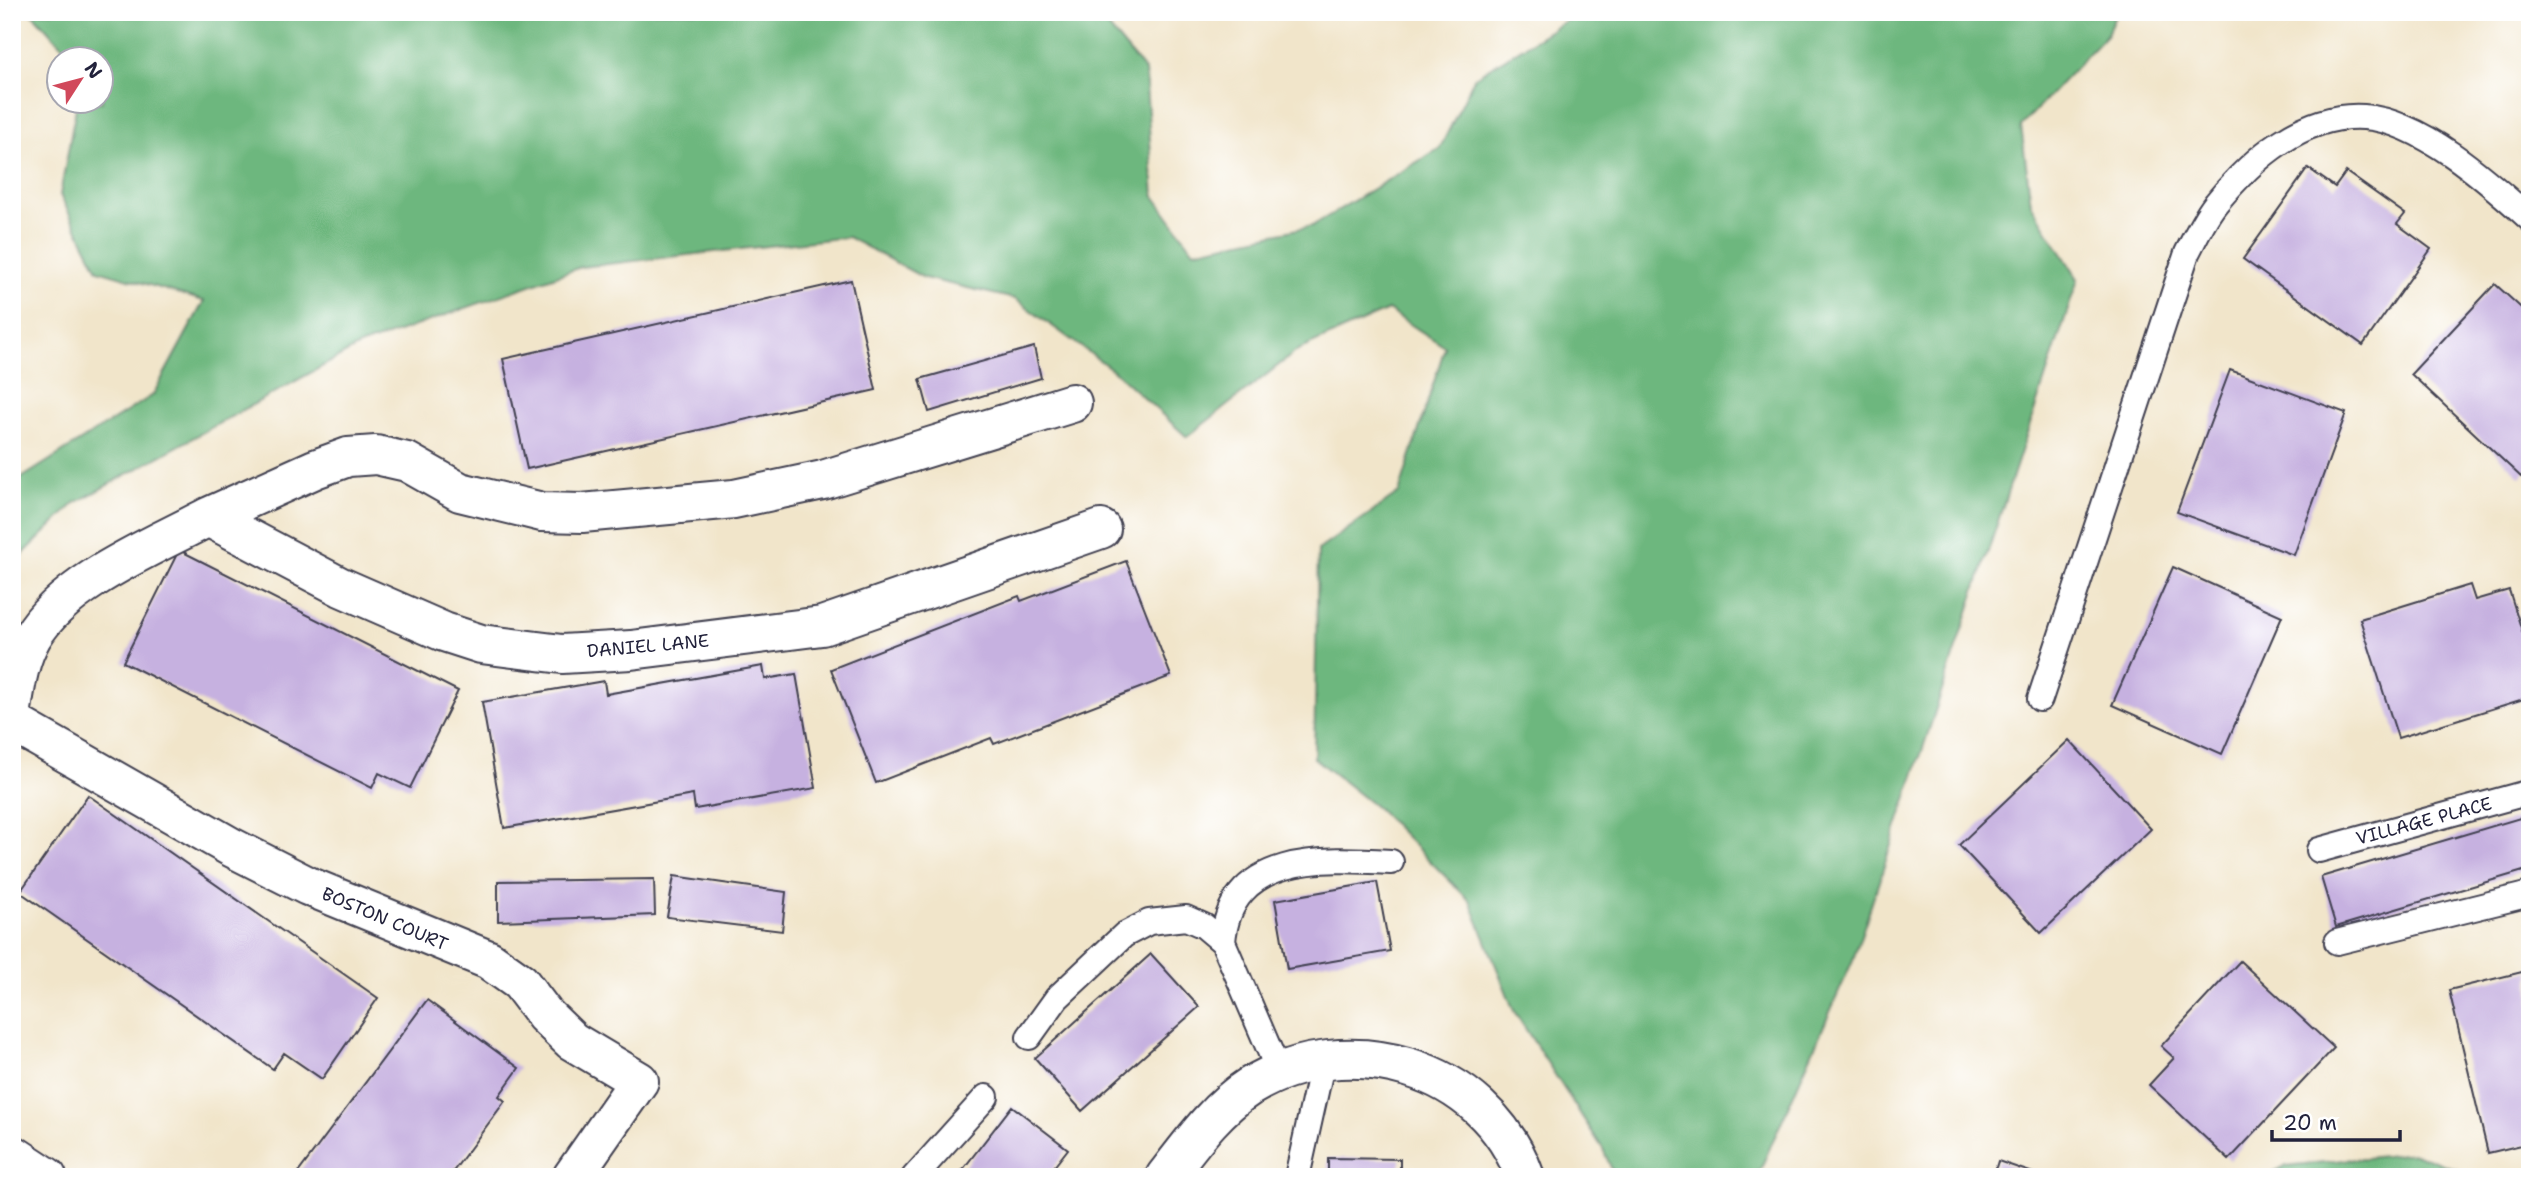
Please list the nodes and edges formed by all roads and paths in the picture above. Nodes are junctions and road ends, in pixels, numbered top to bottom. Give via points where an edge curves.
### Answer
1 (2530, 219) edge
2 (1072, 402) dead end
3 (208, 517) junction
4 (1101, 529) dead end
5 (2040, 699) dead end
6 (12, 709) edge
7 (12, 722) edge
8 (2530, 792) edge
9 (2319, 850) dead end
10 (1391, 862) dead end
11 (2530, 894) edge
12 (1223, 942) junction
13 (2337, 942) dead end
14 (1028, 1037) dead end
15 (1323, 1060) junction
16 (1279, 1072) junction
17 (986, 1097) dead end
18 (12, 1153) edge
19 (47, 1177) edge
20 (572, 1177) edge
21 (914, 1177) edge
22 (1165, 1177) edge
23 (1297, 1177) edge
24 (1525, 1177) edge

1 - 5 lane via 2447,150 2407,129 2365,117 2325,120 2289,136 2253,165 2215,203 2187,253
2 - 3 street via 823,481 734,499 582,513 541,512 460,492 407,462 376,454 348,457 315,469
3 - 4 street, DANIEL LANE via 341,587 443,632 481,644 562,654 822,626
3 - 6 street via 120,564 49,615 19,666
7 - 20 street, BOSTON COURT via 242,853 384,920 489,960 520,982 545,1016 572,1041 639,1081
8 - 9 lane, VILLAGE PLACE
10 - 12 lane via 1340,859 1298,863 1260,876 1238,896 1225,917
11 - 13 lane
12 - 14 lane via 1186,918 1149,922 1101,953 1057,998
12 - 16 lane
15 - 16 street
15 - 23 lane
15 - 24 street via 1381,1060 1418,1069 1447,1083 1478,1103 1502,1131
16 - 22 street via 1248,1088 1220,1111
17 - 21 lane
18 - 19 street

